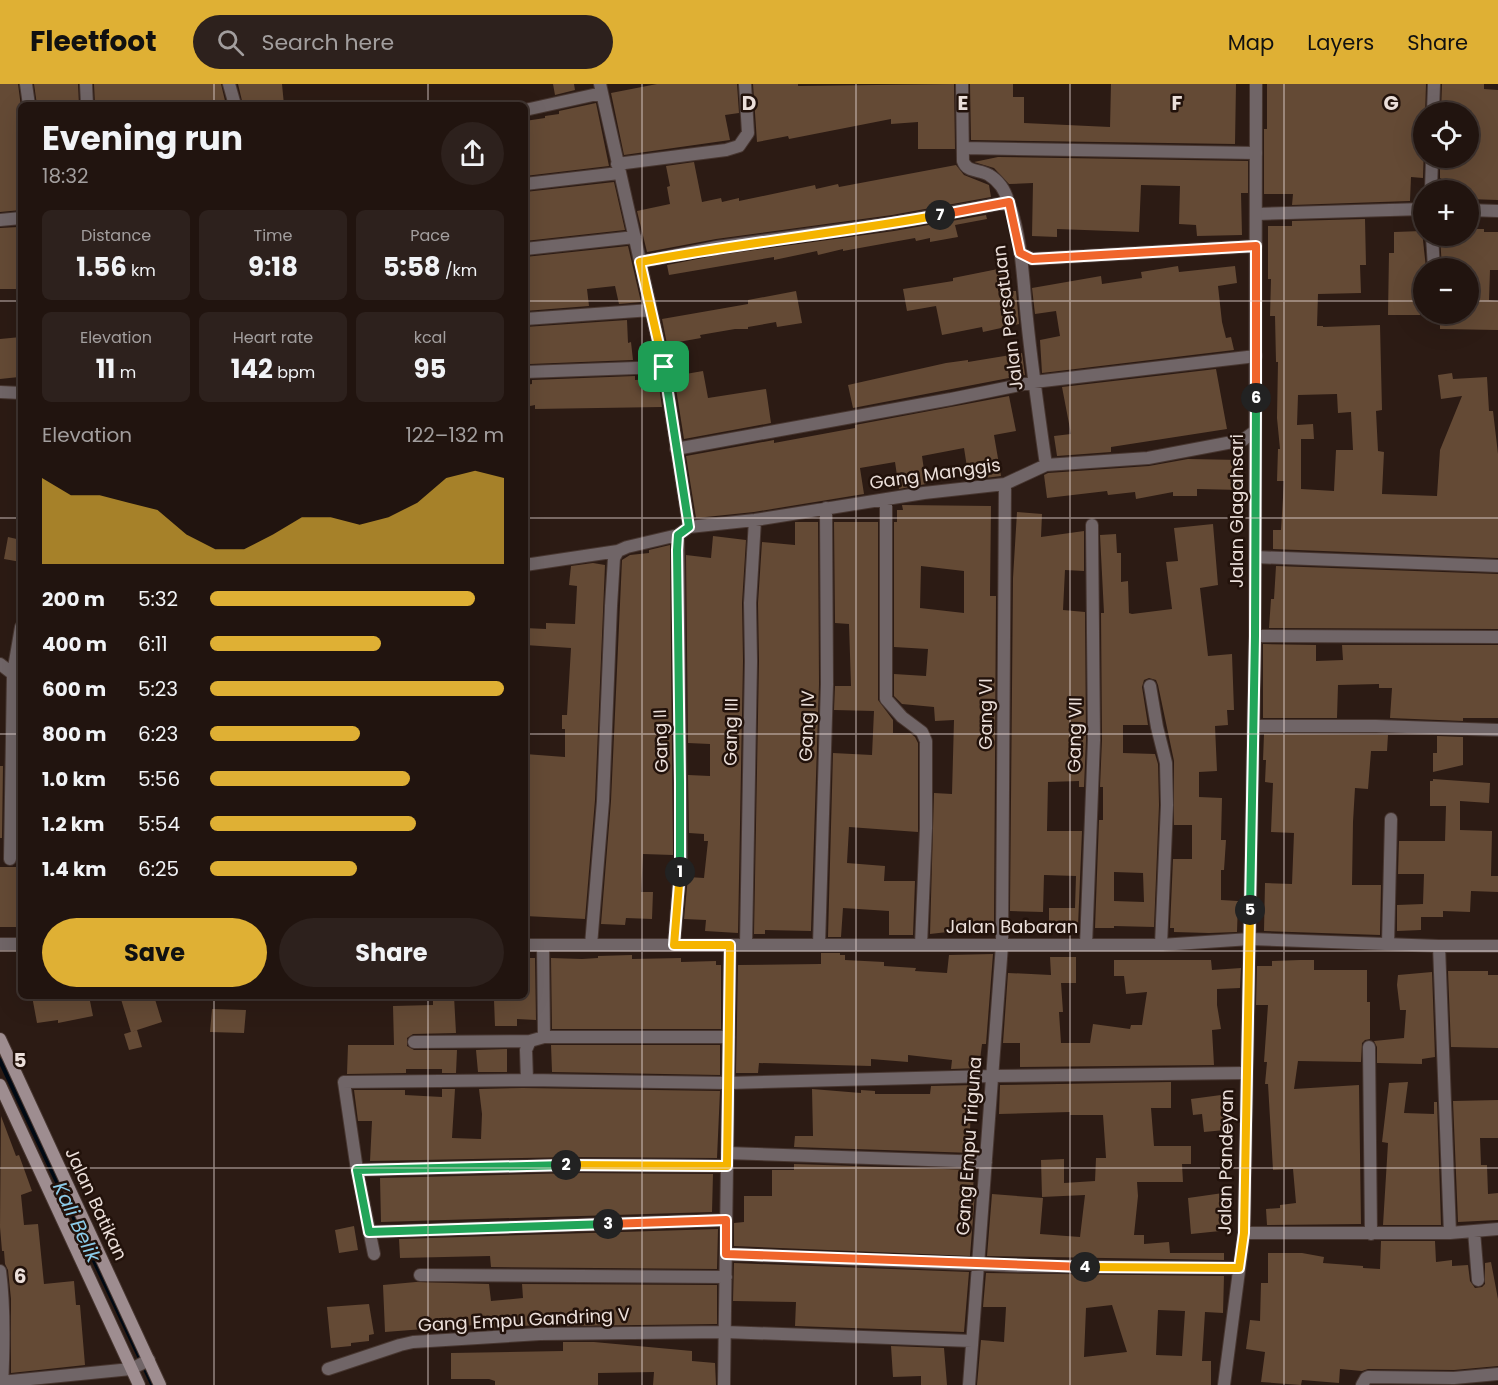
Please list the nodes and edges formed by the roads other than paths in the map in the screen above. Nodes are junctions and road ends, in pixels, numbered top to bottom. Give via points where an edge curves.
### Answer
1 (26, 84) edge
2 (86, 84) edge
3 (229, 84) edge
4 (745, 84) edge
5 (962, 84) edge
6 (1256, 84) edge
7 (1434, 84) edge
8 (601, 88) edge
9 (28, 102) edge
10 (87, 102) edge
11 (234, 102) edge
12 (1433, 102) edge
13 (528, 109) edge
14 (963, 148) junction
15 (1256, 153) junction
16 (618, 169) junction
17 (528, 184) edge
18 (1009, 202) junction
19 (1413, 210) edge
20 (1479, 210) edge
21 (1498, 211) edge
22 (1256, 214) junction
23 (18, 218) edge
24 (0, 220) edge
25 (635, 237) junction
26 (1256, 246) junction
27 (528, 249) edge
28 (1020, 253) junction
29 (640, 262) junction
30 (651, 310) junction
31 (528, 319) edge
32 (1256, 356) junction
33 (664, 367) junction
34 (528, 372) edge
35 (1034, 382) junction
36 (0, 392) edge
37 (18, 393) edge
38 (1256, 431) junction
39 (676, 449) junction
40 (1047, 465) junction
41 (1005, 484) junction
42 (885, 499) junction
43 (826, 508) junction
44 (755, 520) junction
45 (1092, 525) dead end
46 (689, 527) junction
47 (678, 535) junction
48 (618, 551) junction
49 (1255, 557) junction
50 (528, 565) edge
51 (1498, 566) edge
52 (1255, 636) junction
53 (1498, 637) edge
54 (0, 664) edge
55 (17, 677) edge
56 (1150, 686) dead end
57 (1254, 726) junction
58 (1498, 730) edge
59 (1391, 819) dead end
60 (10, 859) dead end
61 (1250, 939) junction
62 (0, 944) edge
63 (18, 944) edge
64 (1388, 944) junction
65 (528, 945) edge
66 (543, 945) junction
67 (591, 945) junction
68 (674, 945) junction
69 (730, 945) junction
70 (746, 945) junction
71 (819, 945) junction
72 (921, 945) junction
73 (1002, 945) junction
74 (1086, 945) junction
75 (1161, 945) junction
76 (1439, 946) junction
77 (1498, 946) edge
78 (544, 1037) junction
79 (729, 1037) junction
80 (0, 1039) edge
81 (530, 1041) junction
82 (414, 1042) dead end
83 (1369, 1047) dead end
84 (1246, 1074) junction
85 (992, 1076) junction
86 (527, 1080) junction
87 (728, 1083) junction
88 (0, 1085) edge
89 (727, 1160) junction
90 (986, 1162) junction
91 (357, 1170) junction
92 (726, 1220) junction
93 (1498, 1229) edge
94 (1474, 1231) junction
95 (369, 1232) junction
96 (1244, 1233) junction
97 (1450, 1233) junction
98 (1371, 1234) junction
99 (374, 1254) dead end
100 (726, 1254) junction
101 (978, 1263) junction
102 (1239, 1268) junction
103 (0, 1271) edge
104 (420, 1275) dead end
105 (726, 1277) junction
106 (1478, 1280) dead end
107 (725, 1332) junction
108 (972, 1341) junction
109 (148, 1360) junction
110 (132, 1369) junction
111 (328, 1369) dead end
112 (1498, 1374) edge
113 (2, 1383) edge
114 (139, 1385) edge
115 (160, 1385) edge
116 (724, 1385) edge
117 (969, 1385) edge
118 (1224, 1385) edge
119 (1362, 1385) edge

1 - 9 street
2 - 10 street
3 - 11 street
4 - 16 street via 748,133 738,146
5 - 14 street, Jalan Persatuan
6 - 15 street, Jalan Glagahsari
7 - 12 street
8 - 13 street
8 - 16 street
14 - 15 street
14 - 18 street, Jalan Persatuan via 965,167 996,181
15 - 22 street, Jalan Glagahsari
16 - 17 street
16 - 25 street
18 - 28 street, Jalan Persatuan
18 - 29 street
19 - 22 street
20 - 21 street
22 - 26 street, Jalan Glagahsari
23 - 24 street
25 - 27 street
25 - 29 street
26 - 28 street via 1032,259
26 - 32 street, Jalan Glagahsari
28 - 35 street, Jalan Persatuan
29 - 30 street
30 - 31 street
30 - 33 street
32 - 35 street
32 - 38 street, Jalan Glagahsari
33 - 34 street
33 - 39 street
35 - 39 street
35 - 40 street, Jalan Persatuan
36 - 37 street
38 - 40 street, Gang Manggis via 1243,440 1148,458
38 - 49 street, Jalan Glagahsari
39 - 46 street
40 - 41 street, Gang Manggis
41 - 42 street, Gang Manggis
41 - 73 street, Gang VI
42 - 43 street, Gang Manggis
42 - 72 street via 886,699 922,732 926,741
43 - 44 street, Gang Manggis
43 - 71 street, Gang IV via 827,684
44 - 46 street, Gang Manggis
44 - 70 street, Gang III via 750,603
45 - 74 street, Gang VII via 1094,740
46 - 47 street, Gang Manggis
47 - 48 street, Gang Manggis
47 - 68 street, Gang II via 681,859
48 - 50 street, Gang Manggis
48 - 67 street via 610,606 603,801
49 - 51 street
49 - 52 street, Jalan Glagahsari
52 - 53 street
52 - 57 street, Jalan Glagahsari
54 - 55 street
55 - 60 street
56 - 75 street via 1167,784
57 - 58 street
57 - 61 street, Jalan Glagahsari
59 - 64 street
61 - 64 street, Jalan Babaran
61 - 75 street, Jalan Babaran
61 - 84 street, Jalan Pandeyan
62 - 63 street
64 - 76 street, Jalan Babaran
65 - 66 street, Jalan Babaran
66 - 67 street, Jalan Babaran
66 - 78 street
67 - 68 street, Jalan Babaran
68 - 69 street, Jalan Babaran
69 - 70 street, Jalan Babaran
69 - 79 street
70 - 71 street, Jalan Babaran
71 - 72 street, Jalan Babaran
72 - 73 street, Jalan Babaran
73 - 74 street, Jalan Babaran
73 - 85 street, Gang Empu Triguna
74 - 75 street, Jalan Babaran
76 - 77 street, Jalan Babaran
76 - 97 street
78 - 79 street
78 - 81 street
79 - 87 street
80 - 109 main road, Jalan Batikan
81 - 82 street
81 - 86 street via 526,1050
83 - 98 street
84 - 85 street
84 - 96 street, Jalan Pandeyan
85 - 87 street
85 - 90 street, Gang Empu Triguna
86 - 87 street
86 - 91 street via 344,1082
87 - 89 street
88 - 110 main road, Jalan Batikan
89 - 90 street
89 - 91 street
89 - 92 street
90 - 101 street, Gang Empu Triguna
91 - 95 street
92 - 95 street
92 - 100 street
93 - 94 street
94 - 97 street
94 - 106 street
95 - 99 street
96 - 98 street
96 - 102 street, Jalan Pandeyan
97 - 98 street
100 - 101 street
100 - 105 street
101 - 102 street
101 - 108 street, Gang Empu Triguna
102 - 118 street, Jalan Pandeyan
103 - 113 street via 4,1304
104 - 105 street
105 - 107 street
107 - 108 street, Gang Empu Gandring V
107 - 111 street, Gang Empu Gandring V via 540,1334 412,1342
107 - 116 street
108 - 117 street, Gang Empu Triguna
109 - 110 street
109 - 115 main road, Jalan Batikan
110 - 113 street
110 - 114 main road, Jalan Batikan
112 - 119 street via 1368,1377

